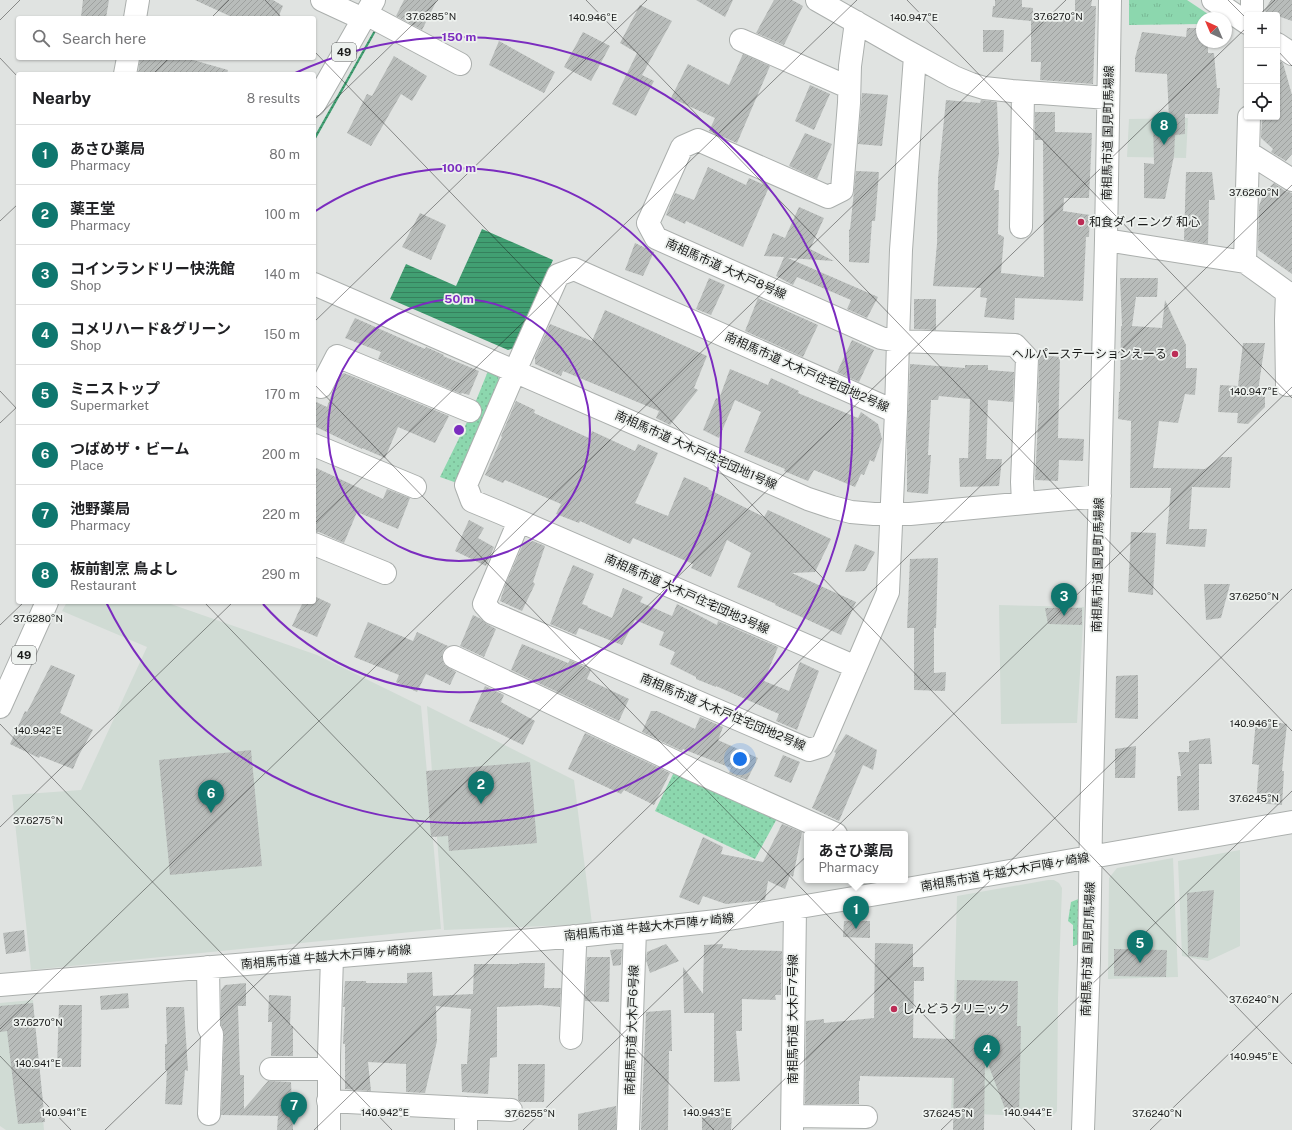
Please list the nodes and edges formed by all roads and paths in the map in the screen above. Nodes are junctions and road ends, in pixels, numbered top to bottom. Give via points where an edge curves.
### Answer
1 (138, 0) edge
2 (322, 0) edge
3 (817, 0) edge
4 (1110, 0) edge
5 (1212, 0) edge
6 (1252, 0) edge
7 (367, 11) edge
8 (1252, 12) edge
9 (135, 16) edge
10 (1244, 21) edge
11 (856, 22) junction
12 (741, 40) dead end
13 (1280, 46) edge
14 (1292, 54) edge
15 (915, 56) junction
16 (128, 60) edge
17 (460, 64) dead end
18 (125, 72) edge
19 (848, 88) junction
20 (1023, 92) junction
21 (1108, 98) junction
22 (316, 101) edge
23 (1250, 120) edge
24 (1249, 153) junction
25 (1292, 180) edge
26 (1021, 227) dead end
27 (1106, 240) junction
28 (1245, 262) junction
29 (316, 285) edge
30 (1290, 294) edge
31 (898, 341) junction
32 (515, 371) junction
33 (316, 385) edge
34 (1287, 386) dead end
35 (470, 411) dead end
36 (896, 412) junction
37 (316, 446) edge
38 (415, 487) dead end
39 (1100, 496) junction
40 (1023, 504) junction
41 (891, 514) junction
42 (519, 521) junction
43 (316, 545) edge
44 (385, 573) dead end
45 (46, 604) edge
46 (454, 657) dead end
47 (856, 667) junction
48 (0, 707) edge
49 (1292, 822) edge
50 (829, 831) edge
51 (1091, 857) junction
52 (906, 884) edge
53 (794, 908) junction
54 (635, 930) junction
55 (574, 936) junction
56 (332, 956) junction
57 (208, 967) junction
58 (0, 985) edge
59 (571, 1038) dead end
60 (271, 1069) dead end
61 (329, 1069) junction
62 (328, 1101) junction
63 (466, 1108) junction
64 (511, 1110) dead end
65 (209, 1114) dead end
66 (866, 1116) dead end
67 (792, 1123) edge
68 (329, 1130) edge
69 (466, 1130) edge
70 (628, 1130) edge
71 (1083, 1130) edge

1 - 9 street
2 - 7 street
3 - 11 street
4 - 21 street, 南相馬市道 国見町馬場線
5 - 10 street
6 - 8 street
7 - 17 street
7 - 22 street, 49
11 - 15 street
11 - 19 street, 南相馬市道 大木戸8号線
12 - 19 street
13 - 14 street
15 - 20 street via 971,84
15 - 31 street via 901,250
16 - 18 street
19 - 31 street, 南相馬市道 大木戸8号線 via 842,190 828,197 698,140 682,147 648,223 656,238 881,338
20 - 21 street
20 - 26 street
21 - 27 street, 南相馬市道 国見町馬場線
23 - 24 street
24 - 25 street
24 - 28 street
27 - 28 street
27 - 39 street, 南相馬市道 国見町馬場線
28 - 30 street
29 - 32 street, 南相馬市道 大木戸住宅団地1号線
30 - 34 street via 1286,320
31 - 36 street
31 - 40 street via 1015,345 1027,358
32 - 36 street, 南相馬市道 大木戸住宅団地2号線 via 558,275 574,269
32 - 41 street, 南相馬市道 大木戸住宅団地1号線 via 808,499 851,512
32 - 42 street, 南相馬市道 大木戸住宅団地2号線 via 466,485 472,501
33 - 35 street via 321,387 337,356
36 - 41 street, 南相馬市道 大木戸住宅団地2号線
37 - 38 street
39 - 40 street, 南相馬市道 大木戸住宅団地1号線
39 - 51 street, 南相馬市道 国見町馬場線
40 - 41 street, 南相馬市道 大木戸住宅団地1号線
41 - 47 street, 南相馬市道 大木戸住宅団地2号線 via 888,592
42 - 47 street, 南相馬市道 大木戸住宅団地3号線
42 - 47 street, 南相馬市道 大木戸住宅団地2号線 via 484,604 492,612 653,683 809,750 822,746
43 - 44 street
45 - 48 street, 49
46 - 50 street via 697,772
49 - 51 street, 南相馬市道 牛越大木戸陣ヶ崎線
51 - 52 street, 南相馬市道 牛越大木戸陣ヶ崎線
51 - 71 street, 南相馬市道 国見町馬場線
52 - 53 street, 南相馬市道 牛越大木戸陣ヶ崎線
53 - 54 street, 南相馬市道 牛越大木戸陣ヶ崎線
53 - 67 street, 南相馬市道 大木戸7号線
54 - 55 street, 南相馬市道 牛越大木戸陣ヶ崎線
54 - 70 street, 南相馬市道 大木戸6号線
55 - 56 street, 南相馬市道 牛越大木戸陣ヶ崎線
55 - 59 street
56 - 57 street, 南相馬市道 牛越大木戸陣ヶ崎線
56 - 61 street
57 - 58 street, 南相馬市道 牛越大木戸陣ヶ崎線
57 - 65 street via 209,1028 212,1034
60 - 61 street
61 - 62 street
62 - 63 street
62 - 68 street
63 - 64 street
63 - 69 street
66 - 67 street

